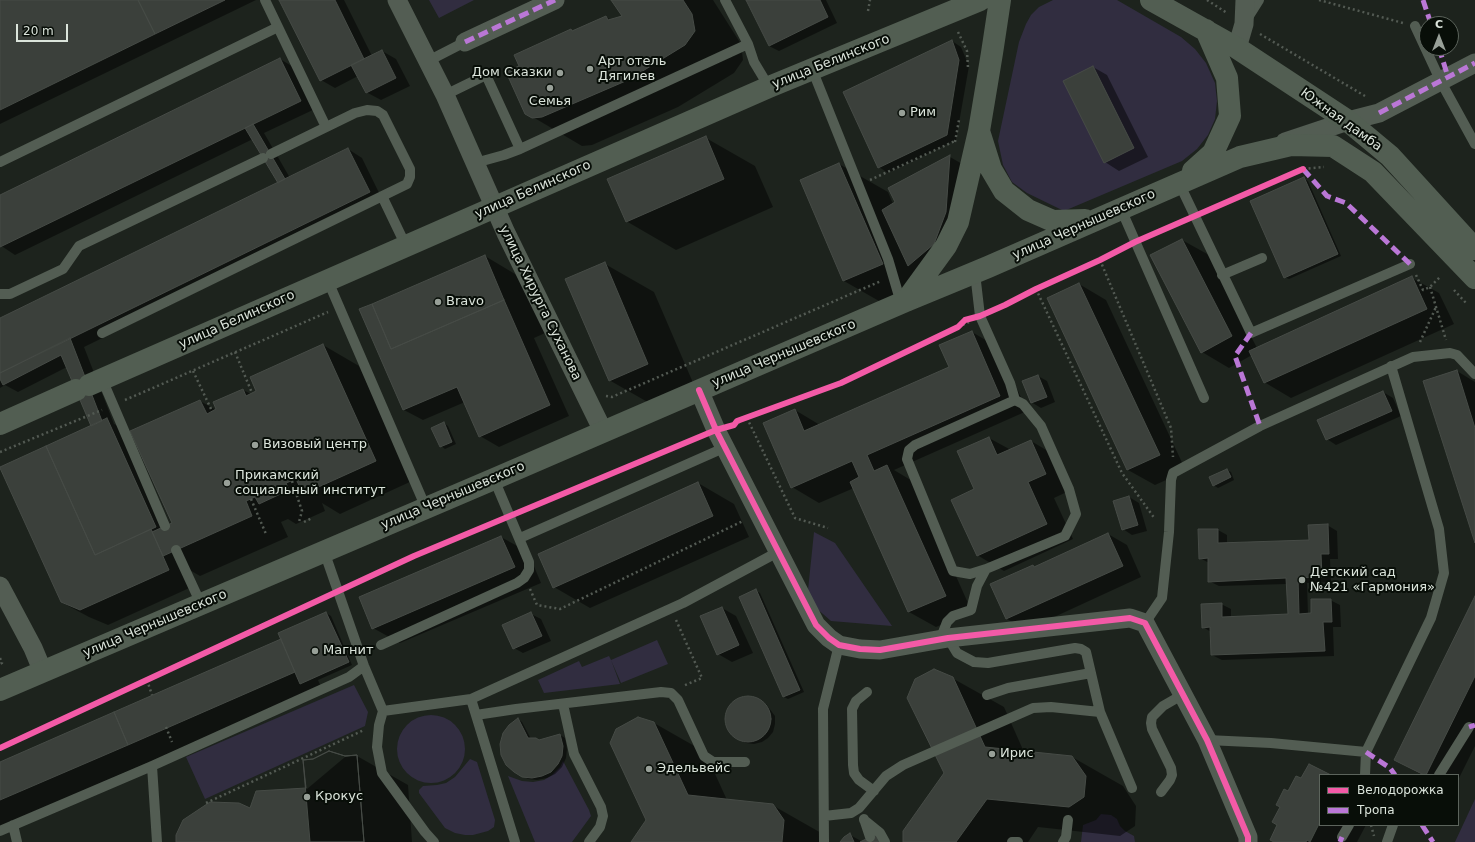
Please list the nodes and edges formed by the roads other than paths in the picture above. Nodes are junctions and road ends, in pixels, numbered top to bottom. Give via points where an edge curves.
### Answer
1 (265, 0) edge
2 (397, 0) edge
3 (555, 0) edge
4 (725, 0) edge
5 (1000, 0) edge
6 (1152, 0) edge
7 (1246, 0) edge
8 (1258, 0) edge
9 (971, 2) edge
10 (1244, 24) junction
11 (1415, 26) road end
12 (278, 27) junction
13 (1206, 30) junction
14 (465, 42) joint
15 (748, 44) junction
16 (1237, 48) junction
17 (428, 60) junction
18 (1475, 63) edge
19 (812, 69) junction
20 (1441, 82) junction
21 (769, 87) junction
22 (445, 95) junction
23 (1348, 121) junction
24 (326, 127) junction
25 (979, 131) junction
26 (1475, 144) edge
27 (520, 149) junction
28 (1240, 157) junction
29 (0, 162) edge
30 (475, 162) junction
31 (1373, 172) joint
32 (1179, 183) junction
33 (382, 196) junction
34 (494, 207) junction
35 (1121, 209) junction
36 (1096, 220) junction
37 (406, 246) junction
38 (1475, 249) edge
39 (1262, 258) dead end
40 (1410, 264) dead end
41 (975, 273) junction
42 (1222, 275) junction
43 (1475, 278) edge
44 (328, 280) junction
45 (0, 294) edge
46 (904, 302) junction
47 (102, 333) dead end
48 (1391, 366) junction
49 (1475, 374) edge
50 (89, 385) junction
51 (699, 390) junction
52 (1204, 398) dead end
53 (1015, 400) junction
54 (0, 424) edge
55 (603, 431) junction
56 (726, 447) junction
57 (494, 479) junction
58 (426, 508) junction
59 (165, 526) dead end
60 (520, 538) junction
61 (176, 550) dead end
62 (324, 551) junction
63 (778, 552) junction
64 (986, 569) junction
65 (3, 597) edge
66 (201, 604) junction
67 (1145, 623) junction
68 (944, 639) junction
69 (381, 645) dead end
70 (839, 645) junction
71 (364, 666) junction
72 (43, 672) junction
73 (1091, 673) junction
74 (0, 690) edge
75 (867, 692) dead end
76 (987, 695) dead end
77 (1182, 695) junction
78 (471, 699) junction
79 (563, 704) junction
80 (383, 711) junction
81 (1100, 712) junction
82 (476, 715) junction
83 (1469, 727) dead end
84 (1207, 740) junction
85 (1366, 752) junction
86 (745, 762) dead end
87 (152, 766) junction
88 (1365, 774) edge
89 (1440, 774) edge
90 (1132, 788) dead end
91 (874, 791) junction
92 (1162, 792) dead end
93 (859, 808) junction
94 (824, 816) junction
95 (864, 820) junction
96 (1068, 820) dead end
97 (12, 825) junction
98 (1348, 826) edge
99 (1393, 826) edge
100 (0, 830) edge
101 (870, 838) dead end
102 (1342, 838) dead end
103 (17, 842) edge
104 (157, 842) edge
105 (434, 842) edge
106 (515, 842) edge
107 (589, 842) edge
108 (824, 842) edge
109 (885, 842) edge
110 (1012, 842) edge
111 (1018, 842) edge
112 (1063, 842) edge
113 (1248, 842) edge
114 (1387, 842) edge

1 - 12 lane
2 - 17 street, улица Хирурга Суханова
3 - 14 street
4 - 15 lane
5 - 25 main road
6 - 13 main road, Южная дамба
7 - 10 street
8 - 10 lane
9 - 19 main road, улица Белинского
10 - 16 street
11 - 20 lane
12 - 24 lane
12 - 29 lane
13 - 16 main road, Южная дамба
13 - 32 main road via 1227,78 1230,116 1213,153
14 - 17 lane
15 - 21 lane via 754,62
15 - 27 lane
16 - 23 main road, Южная дамба
17 - 22 street, улица Хирурга Суханова
18 - 20 street, улица Чернышевского
19 - 21 main road, улица Белинского
19 - 46 lane
20 - 23 street, улица Чернышевского via 1379,112
20 - 26 lane
21 - 34 main road, улица Белинского
22 - 27 lane via 486,75
22 - 30 street, улица Хирурга Суханова
23 - 28 street, улица Чернышевского
23 - 38 main road, Южная дамба via 1390,156
24 - 33 lane via 366,110 377,111 383,115 410,169 410,177 407,184
24 - 45 lane via 79,246 63,269 10,294
25 - 36 main road via 991,169 1004,191 1028,210 1053,221
25 - 46 main road via 958,222 946,246
27 - 30 lane via 504,156
28 - 31 main road, улица Чернышевского via 1291,145 1333,146
28 - 32 main road, улица Чернышевского
30 - 34 street, улица Хирурга Суханова
31 - 43 main road, Южная дамба
32 - 35 main road, улица Чернышевского
32 - 42 lane
33 - 37 lane
33 - 47 lane
34 - 37 main road, улица Белинского
34 - 55 street, улица Хирурга Суханова
35 - 36 main road, улица Чернышевского
35 - 52 lane
36 - 41 main road, улица Чернышевского
37 - 44 main road, улица Белинского
39 - 42 lane
40 - 42 lane via 1250,333
41 - 46 main road, улица Чернышевского
41 - 53 lane via 980,316
44 - 50 main road, улица Белинского
44 - 58 lane
46 - 51 main road, улица Чернышевского
48 - 49 lane via 1413,357 1450,353 1457,355
48 - 67 lane via 1260,426 1173,473 1162,598
48 - 85 lane via 1439,529 1444,573 1431,618
50 - 54 main road, улица Белинского
50 - 59 lane via 114,405
51 - 55 main road, улица Чернышевского
51 - 56 street via 725,427
53 - 64 lane via 1023,404 1041,426 1069,489 1076,514 1065,536
53 - 64 lane via 915,445 909,450 907,459 953,571 970,574
55 - 57 main road, улица Чернышевского
56 - 60 lane
56 - 63 street
57 - 58 main road, улица Чернышевского
57 - 60 lane
58 - 62 main road, улица Чернышевского
60 - 69 lane via 529,562 529,570 524,578
61 - 66 lane
62 - 66 main road, улица Чернышевского
62 - 71 lane
63 - 70 street via 816,625
63 - 78 lane via 683,602
64 - 68 lane via 977,586 971,610 953,616 947,622
65 - 72 street via 33,648
66 - 72 main road, улица Чернышевского
67 - 68 street via 1130,618
67 - 77 street
68 - 70 street via 880,650
68 - 73 lane via 957,653 974,662 988,663 1081,649 1086,652
70 - 94 lane via 823,709
71 - 80 lane
71 - 87 lane via 350,677
72 - 74 main road, улица Чернышевского
73 - 76 lane via 1008,688
73 - 81 lane
75 - 91 lane via 856,701 852,710 853,765 854,773 859,780
77 - 84 street
77 - 92 lane via 1152,716 1152,729 1172,775
78 - 80 lane
78 - 82 lane
79 - 82 lane
79 - 86 lane via 661,692 671,693 678,700 704,756 713,762
79 - 107 lane via 574,754 601,807 603,816 600,827
80 - 105 lane via 377,748 382,773
81 - 90 lane
81 - 91 lane via 1050,707 1033,708 903,765 886,776
82 - 106 lane
83 - 89 lane
84 - 85 lane
84 - 113 street
85 - 88 lane
87 - 97 lane
87 - 104 lane
91 - 93 lane
93 - 94 lane via 845,815
93 - 95 lane
94 - 108 lane
95 - 101 lane
95 - 109 lane via 880,833
96 - 112 lane via 1066,838
97 - 100 lane
97 - 103 lane
98 - 102 lane
99 - 114 lane
110 - 111 lane

